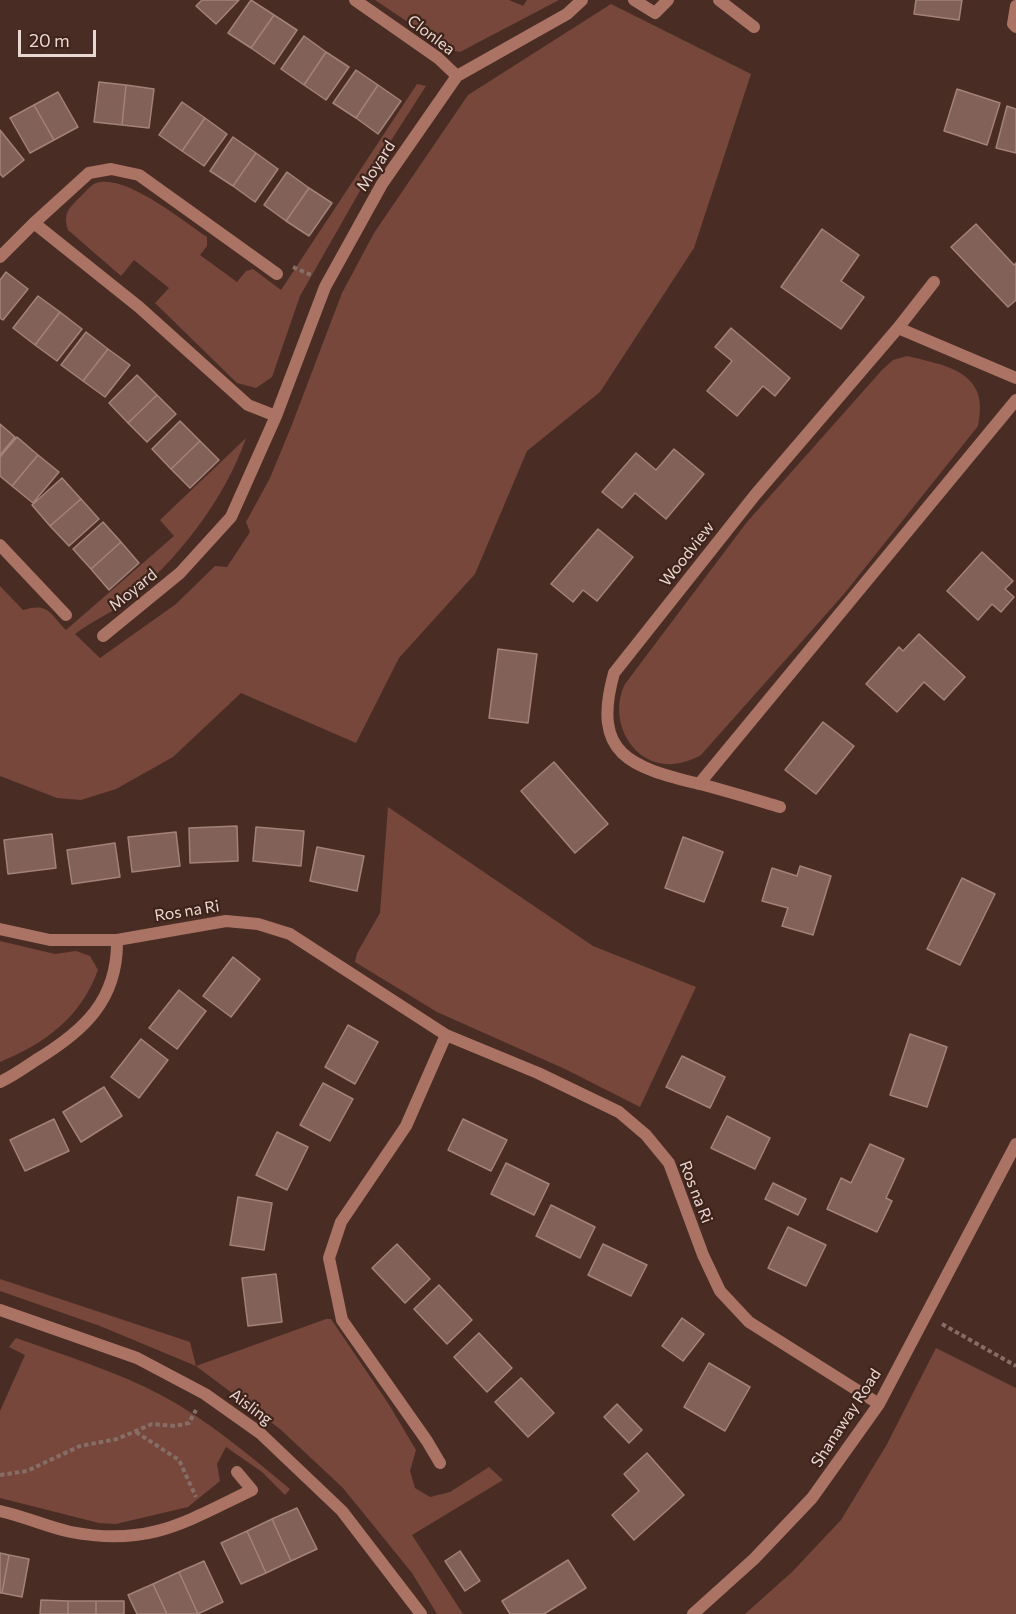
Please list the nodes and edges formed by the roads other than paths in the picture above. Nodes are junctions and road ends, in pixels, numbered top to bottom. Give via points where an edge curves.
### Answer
1 (355, 0) edge
2 (582, 0) edge
3 (634, 0) edge
4 (668, 0) edge
5 (719, 0) edge
6 (1016, 6) edge
7 (754, 27) dead end
8 (1016, 27) edge
9 (457, 76) junction
10 (34, 223) junction
11 (0, 257) edge
12 (278, 274) road end
13 (934, 282) dead end
14 (898, 328) junction
15 (1016, 378) edge
16 (1016, 400) edge
17 (276, 416) junction
18 (0, 545) edge
19 (66, 615) dead end
20 (103, 636) dead end
21 (699, 784) junction
22 (780, 807) dead end
23 (0, 929) edge
24 (117, 940) junction
25 (446, 1035) junction
26 (0, 1082) edge
27 (1016, 1144) edge
28 (0, 1311) edge
29 (879, 1404) junction
30 (440, 1463) dead end
31 (237, 1472) dead end
32 (0, 1511) edge
33 (420, 1614) edge
34 (693, 1614) edge

1 - 9 street, Clonlea via 438,58
2 - 9 street, Moyard via 567,14
3 - 4 street via 654,13
5 - 7 street
6 - 8 street
9 - 17 street, Moyard via 382,184 325,287
10 - 11 street
10 - 12 street via 89,173 111,169 139,175
10 - 17 street via 139,307 248,405
13 - 14 street, Woodview
14 - 15 street
14 - 21 street, Woodview via 755,495 614,673 606,702 608,731 620,752 641,768
16 - 21 street
17 - 20 street, Moyard via 231,517 180,573
18 - 19 street
21 - 22 street, Woodview
23 - 24 street, Ros na Ri via 50,940
24 - 25 street, Ros na Ri via 226,921 258,924 290,934
24 - 26 street via 118,959 106,996 88,1022 61,1045
25 - 29 street, Ros na Ri via 619,1112 646,1135 669,1163 720,1291 749,1322
25 - 30 street via 406,1126 341,1222 328,1258 342,1320
27 - 29 street, Shanaway Road
28 - 33 street, Aisling via 137,1358 205,1394 260,1433 342,1511
29 - 34 street, Shanaway Road via 812,1498 754,1559
31 - 32 street via 252,1490 146,1536 106,1538

